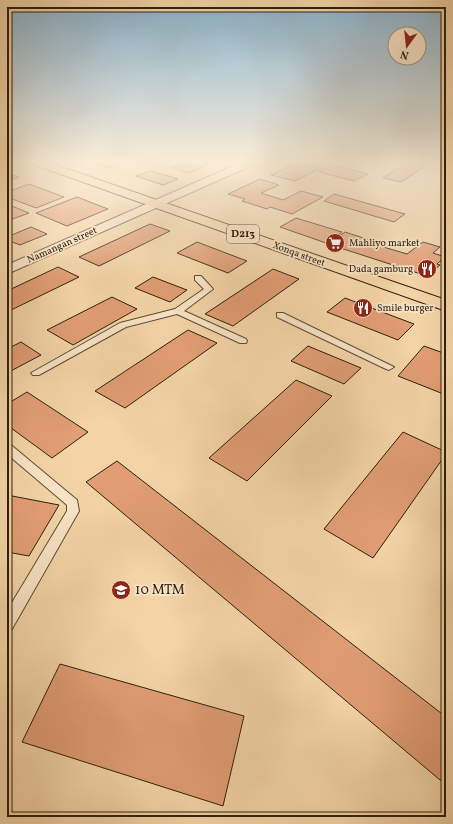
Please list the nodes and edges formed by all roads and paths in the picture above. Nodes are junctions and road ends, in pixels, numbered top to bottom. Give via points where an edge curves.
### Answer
1 (151, 201) edge
2 (164, 201) edge
3 (158, 204) junction
4 (7, 270) edge
5 (198, 278) dead end
6 (446, 306) edge
7 (178, 311) junction
8 (280, 315) dead end
9 (243, 341) dead end
10 (389, 367) dead end
11 (36, 373) dead end
12 (7, 448) edge
13 (7, 624) edge

1 - 3 main road, Xonqa street / D213
2 - 3 street, Namangan street
3 - 4 street, Namangan street
3 - 6 main road, Xonqa street / D213
5 - 7 lane via 209,289
7 - 9 lane
7 - 11 lane via 123,325
8 - 10 lane
12 - 13 lane via 73,503 73,511

